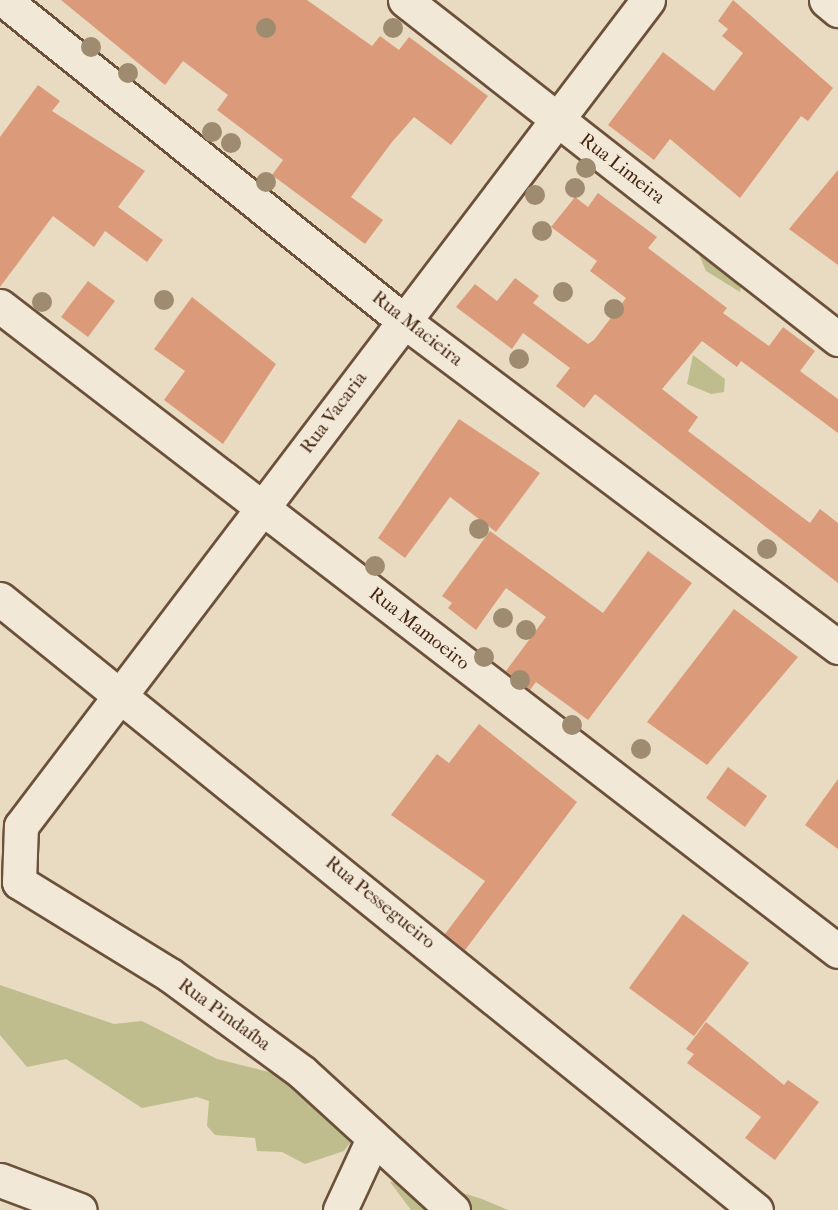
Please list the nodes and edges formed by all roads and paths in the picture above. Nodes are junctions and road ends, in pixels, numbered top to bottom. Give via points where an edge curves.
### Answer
1 (4, 0) edge
2 (405, 0) edge
3 (648, 0) edge
4 (826, 0) edge
5 (838, 10) edge
6 (558, 118) junction
7 (0, 306) edge
8 (404, 321) junction
9 (838, 339) edge
10 (262, 508) junction
11 (0, 599) edge
12 (838, 647) edge
13 (122, 692) junction
14 (21, 826) joint
15 (838, 951) edge
16 (372, 1141) junction
17 (0, 1180) edge
18 (80, 1210) edge
19 (340, 1210) edge
20 (453, 1210) edge
21 (757, 1210) edge

1 - 8 street, Rua Macieira
2 - 6 street, Rua Limeira
3 - 6 street, Rua Vacaria
4 - 5 street
6 - 8 street, Rua Vacaria
6 - 9 street, Rua Limeira
7 - 10 street, Rua Mamoeiro
8 - 10 street, Rua Vacaria
8 - 12 street, Rua Macieira
10 - 13 street, Rua Vacaria
10 - 15 street, Rua Mamoeiro
11 - 13 street, Rua Pessegueiro
13 - 14 street, Rua Vacaria
13 - 21 street, Rua Pessegueiro
14 - 16 street, Rua Pindaíba via 19,882 170,975 302,1072
16 - 19 street
16 - 20 street, Rua Pindaíba
17 - 18 street

